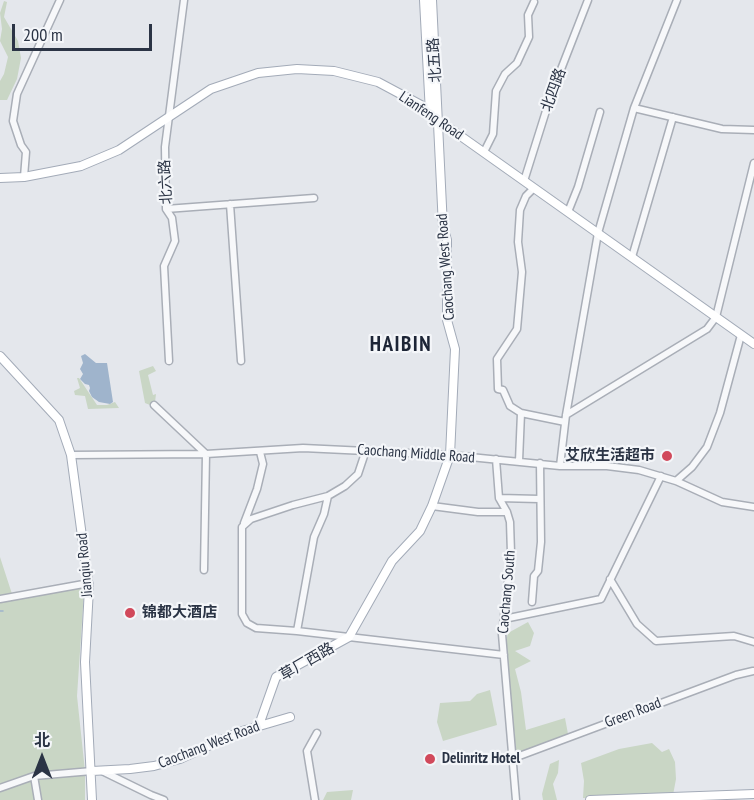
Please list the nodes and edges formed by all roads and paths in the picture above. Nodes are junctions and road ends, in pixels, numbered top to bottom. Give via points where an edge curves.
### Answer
1 (60, 0) edge
2 (184, 0) edge
3 (424, 0) edge
4 (432, 0) edge
5 (588, 0) edge
6 (676, 0) edge
7 (534, 2) dead end
8 (634, 108) junction
9 (600, 112) dead end
10 (430, 113) junction
11 (169, 116) junction
12 (673, 117) junction
13 (438, 120) junction
14 (754, 130) edge
15 (484, 152) junction
16 (754, 163) edge
17 (24, 177) junction
18 (0, 178) edge
19 (524, 181) junction
20 (534, 188) junction
21 (314, 198) dead end
22 (230, 204) junction
23 (166, 209) junction
24 (568, 212) junction
25 (598, 233) junction
26 (632, 257) junction
27 (716, 317) junction
28 (741, 335) junction
29 (754, 344) edge
30 (0, 356) edge
31 (169, 361) dead end
32 (241, 361) dead end
33 (154, 405) dead end
34 (522, 413) junction
35 (566, 418) junction
36 (366, 450) junction
37 (260, 452) junction
38 (206, 454) junction
39 (71, 455) junction
40 (450, 456) junction
41 (496, 459) junction
42 (519, 461) junction
43 (540, 463) junction
44 (560, 466) junction
45 (661, 476) junction
46 (676, 481) junction
47 (328, 496) junction
48 (499, 498) junction
49 (539, 499) junction
50 (432, 506) junction
51 (754, 507) edge
52 (507, 512) junction
53 (243, 527) junction
54 (204, 570) dead end
55 (610, 579) junction
56 (89, 583) junction
57 (0, 599) edge
58 (532, 602) dead end
59 (504, 619) junction
60 (297, 631) junction
61 (349, 638) junction
62 (754, 642) edge
63 (504, 655) junction
64 (754, 671) edge
65 (290, 717) dead end
66 (259, 725) junction
67 (317, 733) dead end
68 (514, 758) junction
69 (92, 771) junction
70 (102, 771) junction
71 (34, 776) junction
72 (0, 788) edge
73 (754, 794) edge
74 (312, 799) edge
75 (660, 799) edge
76 (38, 800) edge
77 (92, 800) edge
78 (164, 800) edge
79 (516, 800) edge
80 (590, 800) edge

1 - 17 street via 17,94 13,121 26,152
2 - 11 street, 北六路
3 - 10 main road, 北五路
4 - 13 main road, 北五路
5 - 19 street, 北四路 via 551,95
6 - 8 street
7 - 15 street via 528,15 528,37 517,63 496,91 493,134
8 - 12 street
8 - 25 street
9 - 24 street
10 - 11 main road, Lianfeng Road via 378,82 334,71 297,69 258,73 211,89
10 - 13 main road, Lianfeng Road
11 - 17 main road, Lianfeng Road via 119,150 81,166
11 - 23 street, 北六路
12 - 14 street via 722,129
12 - 26 street
13 - 15 main road, Lianfeng Road
13 - 40 main road, Caochang West Road via 443,227 447,240 447,320 455,349
15 - 19 main road, Lianfeng Road
16 - 27 street
17 - 18 main road, Lianfeng Road
19 - 20 main road, Lianfeng Road
20 - 24 main road, Lianfeng Road
20 - 34 street via 520,210 518,242 522,272 516,329 497,359 498,389 503,390 510,406
21 - 22 street
22 - 23 street
22 - 32 street
23 - 31 street, 北六路 via 176,241 164,266
24 - 25 main road, Lianfeng Road
25 - 26 main road, Lianfeng Road
25 - 35 street
26 - 27 main road, Lianfeng Road
27 - 28 main road, Lianfeng Road
27 - 35 street via 707,328
28 - 29 main road, Lianfeng Road
28 - 46 street via 707,447
30 - 39 main road, Jianqiu Road via 60,420
33 - 38 street
34 - 35 street
34 - 42 street
35 - 44 street
36 - 37 street, Caochang Middle Road via 303,448
36 - 40 street, Caochang Middle Road
36 - 47 street via 358,474
37 - 38 street, Caochang Middle Road
37 - 53 street via 257,489
38 - 39 street, Caochang Middle Road
38 - 54 street
39 - 56 main road, Jianqiu Road
40 - 41 street, Caochang Middle Road
40 - 50 main road, Caochang West Road
41 - 42 street, Caochang Middle Road
41 - 48 street, Caochang South
42 - 43 street, Caochang Middle Road
43 - 44 street, Caochang Middle Road
43 - 49 street
44 - 45 street, Caochang Middle Road via 628,468
45 - 46 street, Caochang Middle Road
45 - 55 street
46 - 51 street, Caochang Middle Road via 722,502
47 - 53 street via 251,519
47 - 60 street via 314,537
48 - 49 street
48 - 52 street, Caochang South
49 - 58 street via 541,542
50 - 52 street
50 - 61 main road, Caochang West Road via 420,531 392,561
52 - 59 street, Caochang South via 512,553
53 - 60 street via 242,614 256,628
55 - 59 street via 601,599
55 - 62 street via 637,624 656,641 734,636
56 - 57 street
56 - 69 main road, Jianqiu Road via 85,662
59 - 63 street, Caochang South
60 - 61 street
61 - 63 street
61 - 66 main road, 草厂西路 via 276,677
63 - 68 street, Caochang South
64 - 68 street, Green Road
65 - 66 main road, Caochang West Road
66 - 70 main road, Caochang West Road via 180,759
67 - 74 street via 307,751
68 - 79 street, Caochang South
69 - 70 main road, Caochang West Road
69 - 71 street
69 - 77 main road, Jianqiu Road
70 - 78 street
71 - 72 street
71 - 76 street
73 - 75 main road
75 - 80 main road

